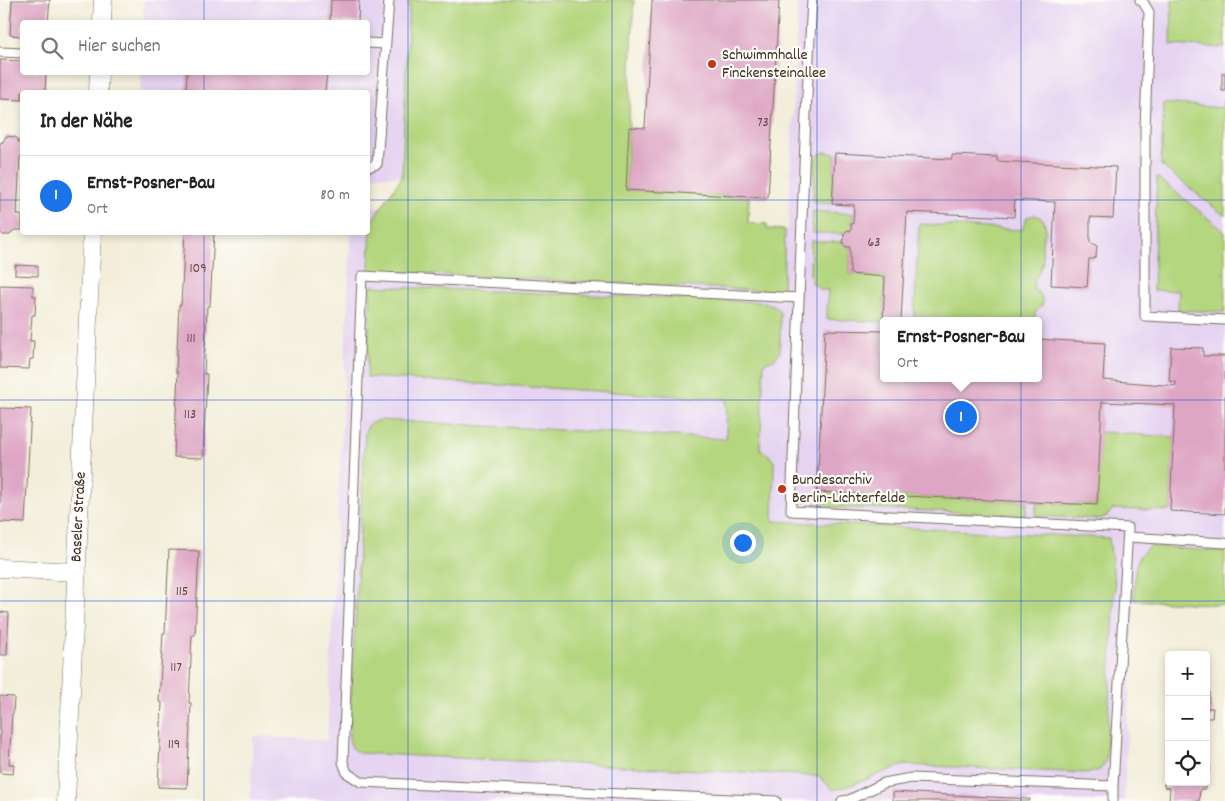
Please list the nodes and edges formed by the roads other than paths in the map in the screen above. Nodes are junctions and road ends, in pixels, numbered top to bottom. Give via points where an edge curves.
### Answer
1 (103, 0) edge
2 (389, 0) edge
3 (812, 0) edge
4 (1140, 0) edge
5 (102, 20) edge
6 (370, 43) edge
7 (386, 44) junction
8 (0, 52) edge
9 (20, 53) edge
10 (99, 75) edge
11 (98, 90) edge
12 (370, 166) edge
13 (92, 235) edge
14 (799, 298) junction
15 (1225, 320) edge
16 (1128, 537) junction
17 (1225, 543) edge
18 (0, 568) edge
19 (77, 572) junction
20 (1114, 786) junction
21 (66, 801) edge
22 (776, 801) edge
23 (842, 801) edge
24 (1113, 801) edge

1 - 5 street
2 - 7 lane
3 - 14 lane
4 - 15 lane via 1149,12 1145,316
6 - 7 lane
7 - 12 lane via 377,164
8 - 9 lane
10 - 11 street
13 - 19 street, Baseler Straße
14 - 16 lane via 792,511 1128,528
14 - 22 lane via 362,276 343,762 347,774 361,782
16 - 17 lane
16 - 20 lane
18 - 19 street
19 - 21 street, Baseler Straße
20 - 23 lane via 911,778 884,783
20 - 24 lane

